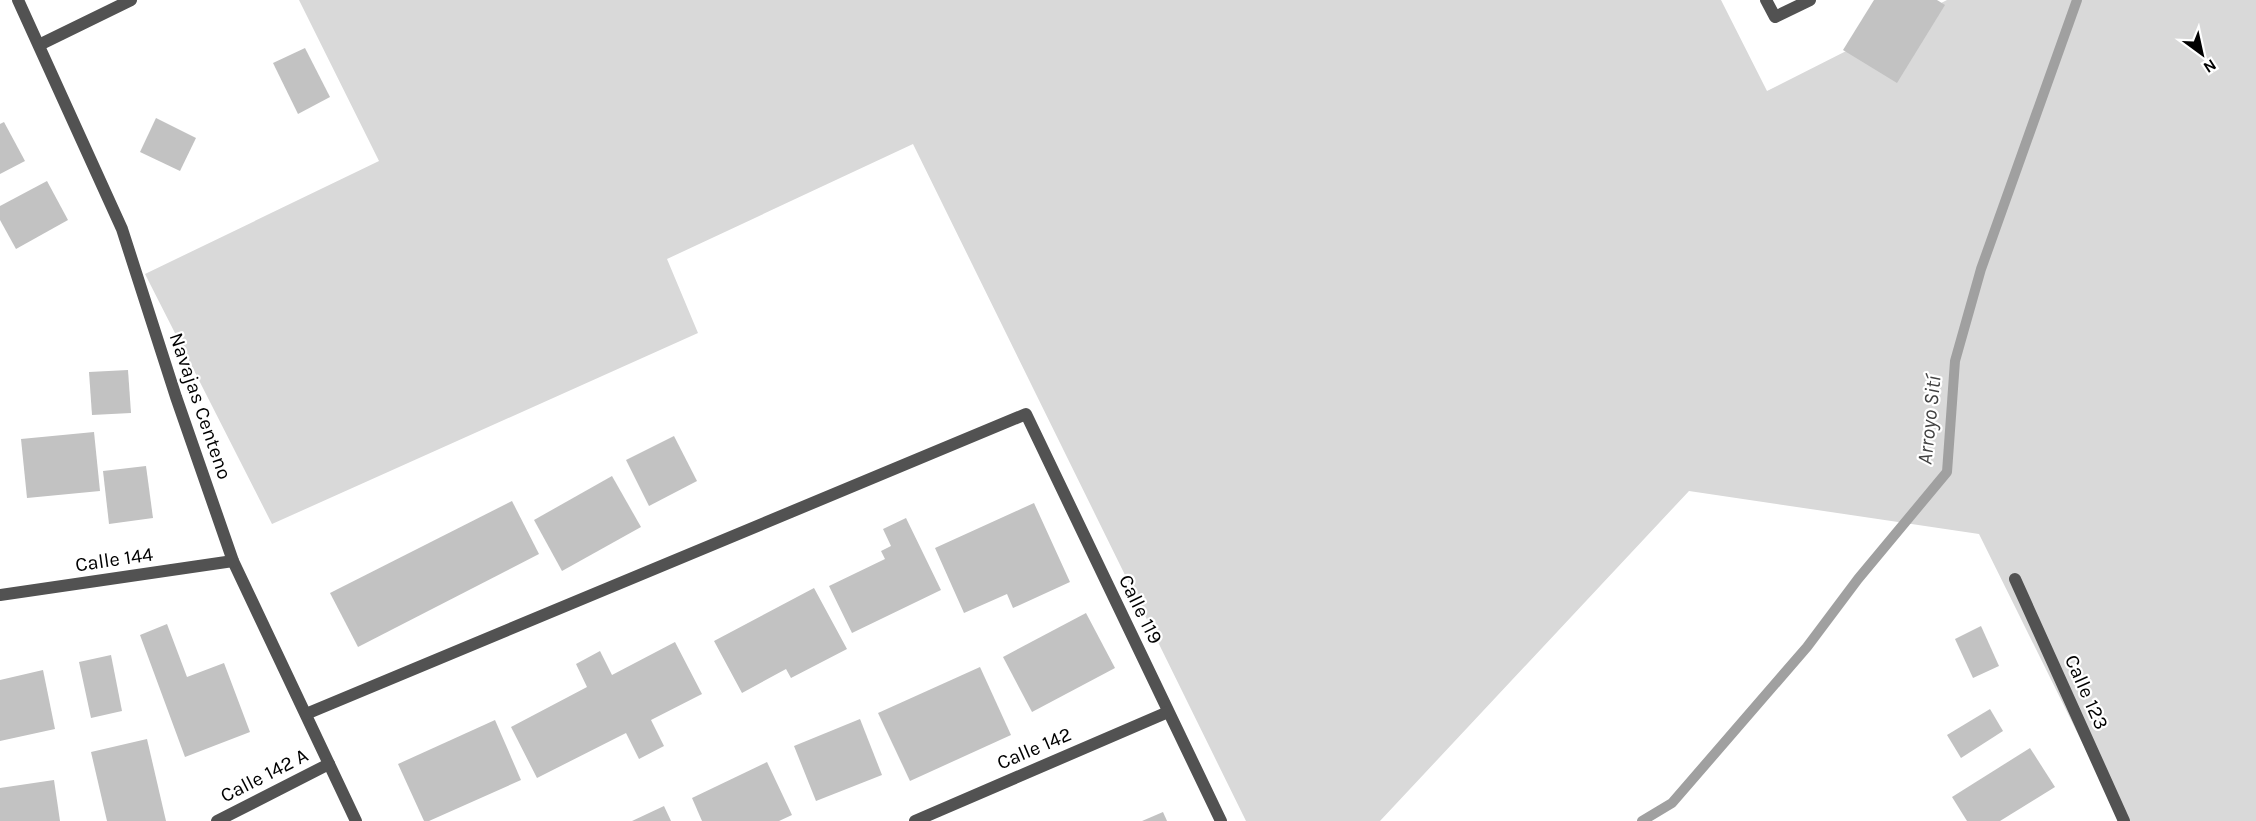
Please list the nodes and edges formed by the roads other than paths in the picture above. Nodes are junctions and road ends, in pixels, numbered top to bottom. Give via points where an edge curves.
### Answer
1 (18, 0) edge
2 (131, 0) edge
3 (1766, 0) edge
4 (1809, 0) edge
5 (39, 45) junction
6 (233, 561) junction
7 (2015, 579) dead end
8 (0, 594) edge
9 (1168, 712) junction
10 (306, 714) junction
11 (329, 764) junction
12 (217, 821) edge
13 (356, 821) edge
14 (915, 821) edge
15 (1221, 821) edge
16 (2124, 821) edge

1 - 5 street, Navajas Centeno
2 - 5 street
3 - 4 street via 1775,17
5 - 6 street, Navajas Centeno via 122,229
6 - 8 street, Calle 144
6 - 10 street, Navajas Centeno
7 - 16 street, Calle 123
9 - 10 street, Calle 119 via 1026,414
9 - 14 street, Calle 142
9 - 15 street, Calle 119
10 - 11 street, Navajas Centeno
11 - 12 street, Calle 142 A
11 - 13 street, Navajas Centeno

